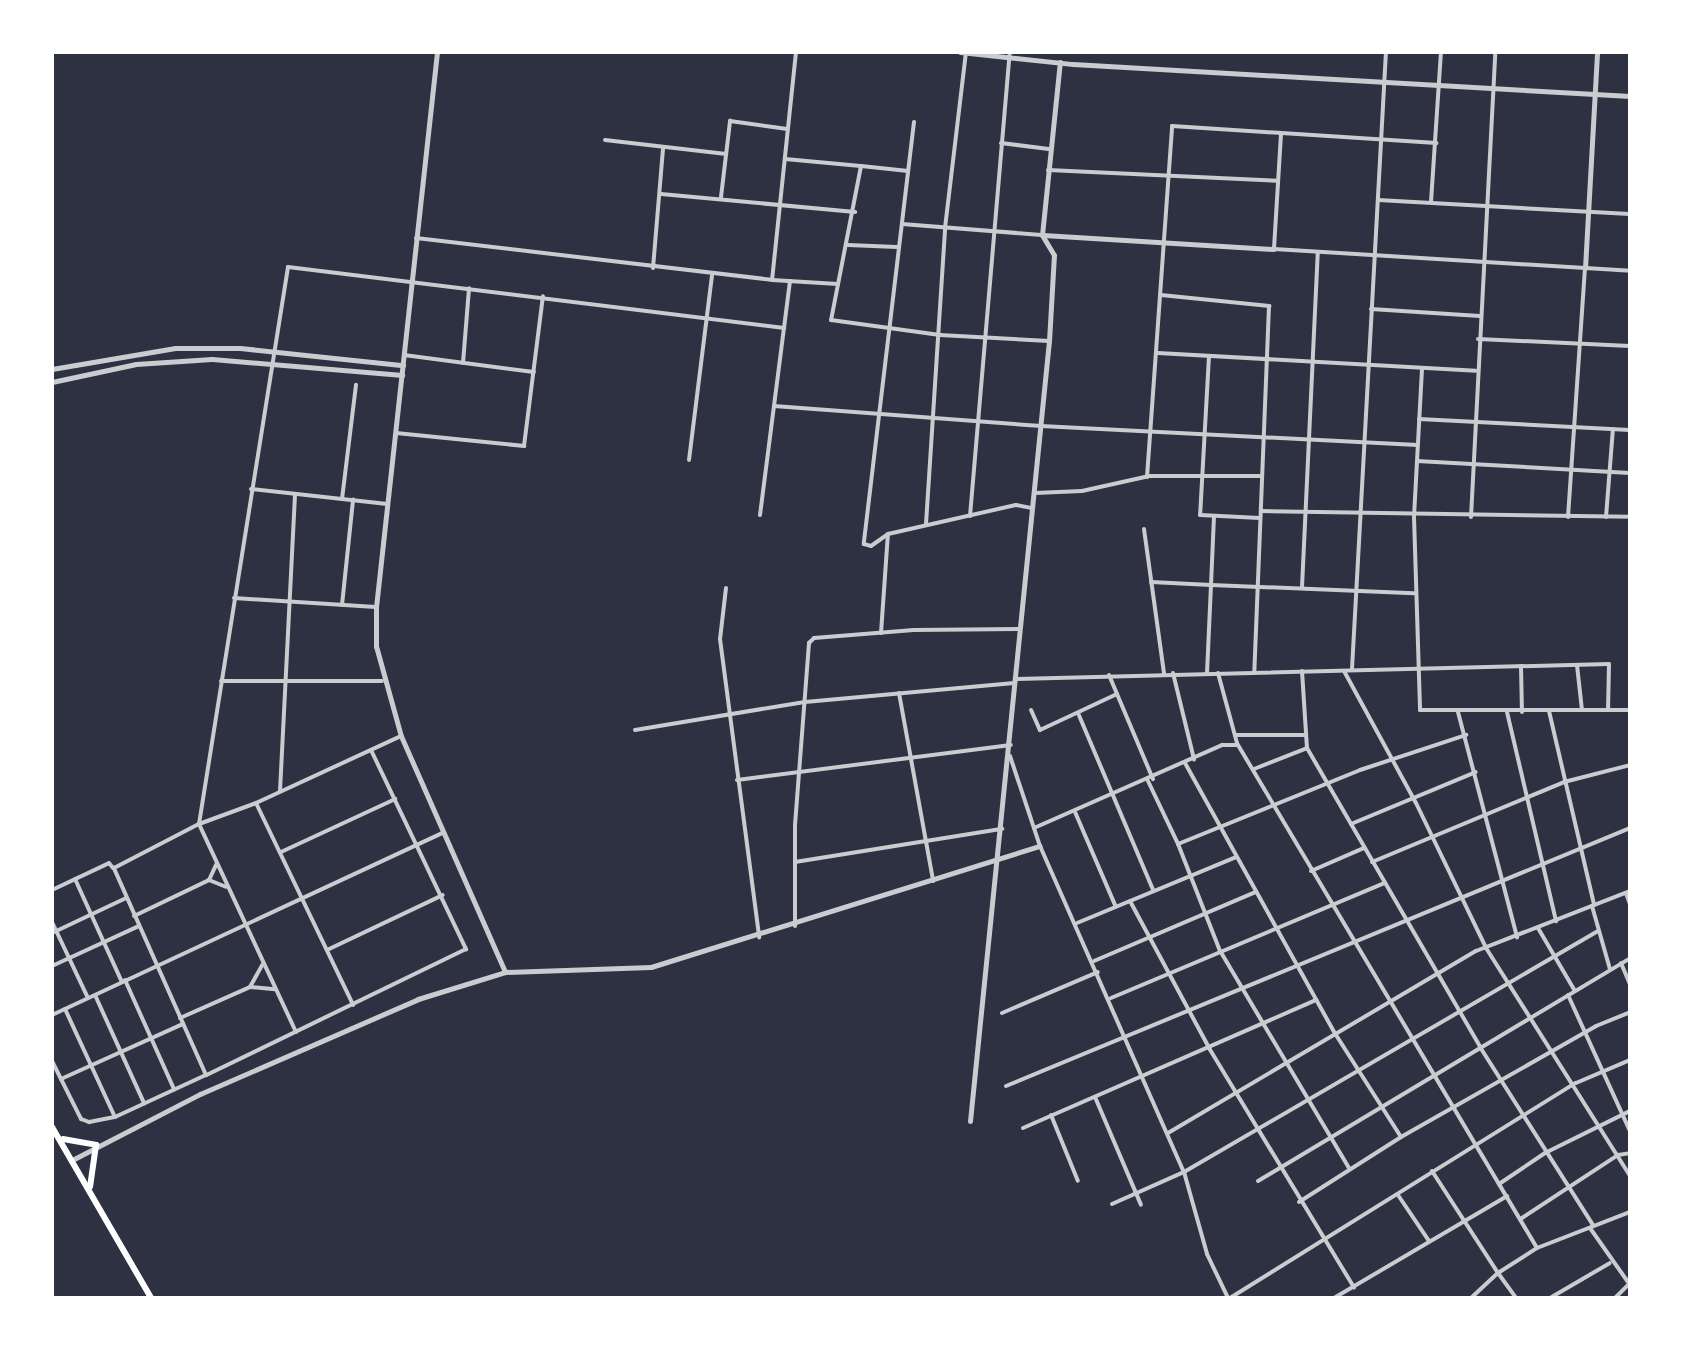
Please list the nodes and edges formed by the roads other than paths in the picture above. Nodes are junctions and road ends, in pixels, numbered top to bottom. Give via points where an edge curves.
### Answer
1 (437, 52) edge
2 (796, 52) edge
3 (963, 52) edge
4 (1386, 52) edge
5 (1441, 52) edge
6 (1495, 52) edge
7 (1597, 52) edge
8 (1009, 55) edge
9 (1060, 62) junction
10 (1384, 82) junction
11 (1439, 84) junction
12 (1493, 88) junction
13 (1594, 93) junction
14 (1630, 96) edge
15 (914, 122) dead end
16 (787, 129) junction
17 (1281, 134) junction
18 (1381, 139) junction
19 (605, 140) dead end
20 (1001, 143) junction
21 (1436, 143) junction
22 (663, 148) junction
23 (1049, 149) junction
24 (726, 154) junction
25 (785, 159) junction
26 (861, 166) junction
27 (1047, 170) junction
28 (908, 171) junction
29 (1168, 177) junction
30 (1278, 181) junction
31 (661, 194) junction
32 (721, 197) junction
33 (1378, 200) junction
34 (1431, 202) junction
35 (779, 204) junction
36 (1487, 206) junction
37 (1588, 211) junction
38 (855, 212) junction
39 (1630, 214) edge
40 (902, 224) junction
41 (945, 228) junction
42 (990, 231) junction
43 (1042, 235) junction
44 (416, 238) junction
45 (1163, 243) junction
46 (848, 245) junction
47 (897, 247) junction
48 (1274, 249) junction
49 (1318, 252) junction
50 (1375, 255) junction
51 (1483, 262) junction
52 (653, 268) junction
53 (1585, 268) junction
54 (1630, 271) edge
55 (712, 275) junction
56 (412, 279) junction
57 (772, 280) junction
58 (790, 281) junction
59 (838, 284) junction
60 (469, 288) junction
61 (1161, 295) junction
62 (543, 296) junction
63 (1371, 309) junction
64 (1480, 316) junction
65 (707, 317) junction
66 (784, 328) junction
67 (887, 328) junction
68 (940, 335) junction
69 (987, 338) junction
70 (1478, 339) junction
71 (1049, 341) junction
72 (1580, 344) junction
73 (1630, 346) edge
74 (278, 352) junction
75 (1158, 353) junction
76 (404, 355) junction
77 (1209, 356) junction
78 (1267, 360) junction
79 (1312, 361) junction
80 (276, 363) junction
81 (463, 363) junction
82 (403, 365) junction
83 (1367, 365) junction
84 (52, 369) edge
85 (1422, 369) junction
86 (1476, 371) junction
87 (534, 372) junction
88 (402, 375) junction
89 (52, 382) edge
90 (356, 385) dead end
91 (774, 406) junction
92 (877, 412) junction
93 (935, 418) junction
94 (1419, 419) junction
95 (981, 421) junction
96 (1473, 422) junction
97 (1041, 426) junction
98 (1574, 427) junction
99 (1613, 429) junction
100 (1630, 430) edge
101 (1151, 431) junction
102 (396, 433) junction
103 (1204, 433) junction
104 (1263, 435) junction
105 (1307, 439) junction
106 (1362, 441) junction
107 (1418, 445) junction
108 (689, 460) dead end
109 (1417, 461) junction
110 (1472, 464) junction
111 (1571, 469) junction
112 (1611, 471) junction
113 (1202, 473) junction
114 (1630, 473) edge
115 (1262, 476) junction
116 (1147, 477) junction
117 (251, 489) junction
118 (1035, 493) junction
119 (295, 494) junction
120 (342, 499) junction
121 (353, 500) junction
122 (387, 504) junction
123 (1034, 511) junction
124 (1261, 511) junction
125 (1305, 512) junction
126 (1358, 514) junction
127 (760, 515) dead end
128 (970, 516) junction
129 (1214, 517) junction
130 (1414, 517) junction
131 (1471, 517) junction
132 (1568, 517) junction
133 (1606, 517) junction
134 (1630, 517) edge
135 (1260, 518) junction
136 (926, 525) junction
137 (1144, 529) dead end
138 (888, 534) junction
139 (1151, 582) junction
140 (1211, 585) junction
141 (1257, 585) junction
142 (1302, 587) junction
143 (726, 588) dead end
144 (1353, 588) junction
145 (1414, 593) junction
146 (234, 598) junction
147 (290, 602) junction
148 (342, 605) junction
149 (376, 607) junction
150 (1022, 629) junction
151 (881, 633) junction
152 (1577, 665) junction
153 (1521, 666) junction
154 (1418, 668) junction
155 (1344, 670) junction
156 (1352, 670) junction
157 (1302, 671) junction
158 (1254, 672) junction
159 (1173, 673) junction
160 (1207, 673) junction
161 (1218, 673) junction
162 (1164, 674) junction
163 (1109, 675) junction
164 (286, 680) junction
165 (221, 681) junction
166 (382, 681) junction
167 (1016, 681) junction
168 (899, 693) junction
169 (1117, 694) junction
170 (805, 702) junction
171 (1031, 710) dead end
172 (1582, 710) junction
173 (1608, 710) junction
174 (1630, 710) edge
175 (1549, 711) junction
176 (1458, 712) junction
177 (1507, 712) junction
178 (1522, 712) junction
179 (1078, 713) junction
180 (729, 716) junction
181 (635, 730) dead end
182 (1235, 735) junction
183 (1304, 735) junction
184 (1466, 735) junction
185 (401, 736) junction
186 (1011, 745) junction
187 (1238, 745) junction
188 (1307, 748) junction
189 (371, 750) junction
190 (911, 756) junction
191 (1010, 756) junction
192 (1194, 759) junction
193 (1391, 759) junction
194 (1185, 763) junction
195 (1630, 765) edge
196 (802, 769) junction
197 (1253, 770) junction
198 (1476, 772) junction
199 (737, 780) junction
200 (1150, 780) junction
201 (1564, 782) junction
202 (1328, 784) junction
203 (280, 792) junction
204 (1114, 795) junction
205 (1414, 798) junction
206 (1527, 798) junction
207 (395, 799) junction
208 (256, 803) junction
209 (1274, 805) junction
210 (1075, 812) junction
211 (1488, 815) junction
212 (199, 824) junction
213 (1351, 824) junction
214 (1034, 828) junction
215 (1630, 828) edge
216 (1002, 829) junction
217 (1219, 829) junction
218 (443, 833) junction
219 (1433, 837) junction
220 (925, 841) junction
221 (1178, 844) junction
222 (418, 846) junction
223 (1040, 846) junction
224 (1364, 848) junction
225 (1580, 848) junction
226 (280, 853) junction
227 (1236, 857) junction
228 (999, 859) junction
229 (795, 862) junction
230 (1372, 862) junction
231 (1542, 864) junction
232 (216, 865) junction
233 (114, 868) junction
234 (1311, 871) junction
235 (1189, 877) junction
236 (75, 879) junction
237 (1502, 879) junction
238 (209, 880) junction
239 (933, 881) junction
240 (1385, 883) junction
241 (227, 887) junction
242 (52, 890) edge
243 (1153, 890) junction
244 (1256, 892) junction
245 (1628, 892) edge
246 (443, 895) junction
247 (1461, 897) junction
248 (126, 898) junction
249 (302, 898) junction
250 (1130, 901) junction
251 (1630, 904) edge
252 (1331, 906) junction
253 (1593, 906) junction
254 (1116, 907) junction
255 (91, 915) junction
256 (1204, 915) junction
257 (134, 916) junction
258 (1406, 919) junction
259 (1556, 921) junction
260 (52, 922) edge
261 (1077, 923) junction
262 (139, 926) junction
263 (245, 926) junction
264 (795, 926) junction
265 (1538, 928) junction
266 (1276, 929) junction
267 (1598, 931) junction
268 (54, 932) edge
269 (759, 937) junction
270 (1517, 937) junction
271 (1147, 938) junction
272 (1355, 941) junction
273 (103, 942) junction
274 (1486, 948) junction
275 (327, 950) junction
276 (1220, 951) junction
277 (1552, 957) junction
278 (1630, 958) edge
279 (69, 959) junction
280 (1094, 961) junction
281 (1621, 963) junction
282 (263, 964) junction
283 (1298, 965) junction
284 (52, 966) edge
285 (157, 966) junction
286 (1610, 969) junction
287 (505, 972) junction
288 (1098, 972) junction
289 (1167, 974) junction
290 (1437, 975) junction
291 (123, 981) junction
292 (1509, 981) junction
293 (1630, 984) edge
294 (250, 987) junction
295 (275, 989) junction
296 (1243, 989) junction
297 (1575, 991) junction
298 (95, 995) junction
299 (1568, 995) junction
300 (88, 998) junction
301 (1110, 998) junction
302 (1316, 1000) junction
303 (1389, 1003) junction
304 (353, 1005) junction
305 (65, 1009) junction
306 (1458, 1009) junction
307 (1188, 1011) junction
308 (1630, 1012) edge
309 (52, 1013) edge
310 (1002, 1013) dead end
311 (1533, 1017) junction
312 (181, 1021) junction
313 (1262, 1022) junction
314 (1587, 1031) junction
315 (296, 1032) junction
316 (1336, 1035) junction
317 (1125, 1037) junction
318 (151, 1038) junction
319 (1408, 1038) junction
320 (1480, 1047) junction
321 (1209, 1048) junction
322 (1554, 1050) junction
323 (121, 1051) junction
324 (1630, 1060) edge
325 (52, 1061) edge
326 (1286, 1063) junction
327 (91, 1065) junction
328 (1356, 1069) junction
329 (1605, 1070) junction
330 (206, 1075) junction
331 (1431, 1075) junction
332 (1142, 1078) junction
333 (61, 1079) junction
334 (1502, 1080) junction
335 (1576, 1083) junction
336 (1006, 1086) dead end
337 (174, 1089) junction
338 (1235, 1091) junction
339 (1095, 1097) junction
340 (1307, 1100) junction
341 (144, 1103) junction
342 (1379, 1104) junction
343 (1452, 1109) junction
344 (1630, 1111) edge
345 (1051, 1115) junction
346 (1526, 1115) junction
347 (1622, 1115) junction
348 (115, 1117) junction
349 (970, 1121) dead end
350 (1598, 1126) junction
351 (52, 1127) edge
352 (1258, 1127) junction
353 (1023, 1128) dead end
354 (1630, 1131) edge
355 (1168, 1133) junction
356 (1328, 1134) junction
357 (59, 1137) junction
358 (1401, 1137) junction
359 (96, 1145) junction
360 (1476, 1146) junction
361 (1545, 1153) junction
362 (1630, 1153) edge
363 (1618, 1155) junction
364 (74, 1159) junction
365 (1282, 1166) junction
366 (1349, 1168) junction
367 (1432, 1171) junction
368 (1184, 1172) junction
369 (1630, 1176) edge
370 (1078, 1181) dead end
371 (1258, 1181) dead end
372 (1499, 1184) junction
373 (1569, 1186) junction
374 (90, 1187) junction
375 (1136, 1193) junction
376 (1398, 1195) junction
377 (1507, 1196) junction
378 (1299, 1202) junction
379 (1112, 1204) dead end
380 (1141, 1205) dead end
381 (1630, 1212) edge
382 (1522, 1218) junction
383 (1462, 1220) junction
384 (1591, 1226) junction
385 (1429, 1241) junction
386 (1323, 1242) junction
387 (1537, 1248) junction
388 (1610, 1263) junction
389 (1498, 1273) junction
390 (1629, 1284) edge
391 (1354, 1287) junction
392 (151, 1298) edge
393 (1229, 1298) edge
394 (1334, 1298) edge
395 (1471, 1298) edge
396 (1516, 1298) edge
397 (1550, 1298) edge
398 (1615, 1298) edge

1 - 44 street
2 - 16 street
3 - 8 street
3 - 41 street
4 - 10 street
5 - 11 street
6 - 12 street
7 - 13 street
8 - 9 street
8 - 20 street
9 - 10 street
9 - 23 street
10 - 11 street
10 - 18 street
11 - 12 street
11 - 21 street
12 - 13 street
12 - 36 street
13 - 14 street
13 - 37 street
15 - 28 street
16 - 24 street via 730,121
16 - 25 street
17 - 18 street
17 - 29 street via 1172,126
17 - 30 street
18 - 21 street
18 - 33 street
19 - 22 street
20 - 23 street
20 - 42 street
21 - 34 street
22 - 24 street
22 - 31 street
23 - 27 street
24 - 32 street
25 - 26 street
25 - 35 street
26 - 28 street
26 - 38 street
27 - 29 street
27 - 43 street
28 - 40 street
29 - 30 street
29 - 45 street
30 - 48 street
31 - 32 street
31 - 52 street
32 - 35 street
33 - 34 street
33 - 50 street
34 - 36 street
35 - 38 street
35 - 57 street
36 - 37 street
36 - 51 street
37 - 39 street
37 - 53 street
38 - 46 street
40 - 41 street
40 - 47 street
41 - 42 street
41 - 68 street
42 - 43 street
42 - 69 street
43 - 45 street
43 - 71 street via 1054,255
44 - 52 street
44 - 56 street
45 - 48 street
45 - 61 street
46 - 47 street
46 - 59 street
47 - 67 street
48 - 49 street
49 - 50 street
49 - 79 street
50 - 51 street
50 - 63 street
51 - 53 street
51 - 64 street
52 - 55 street
53 - 54 street
53 - 72 street
55 - 57 street
55 - 65 street
56 - 60 street
56 - 74 street via 290,266
56 - 76 street
57 - 58 street
58 - 59 street
58 - 66 street
59 - 67 street via 831,320
60 - 62 street
60 - 81 street
61 - 75 street
61 - 78 street via 1267,304
62 - 65 street
62 - 87 street
63 - 64 street
63 - 83 street
64 - 70 street
65 - 66 street
65 - 108 street
66 - 91 street
67 - 68 street
67 - 92 street
68 - 69 street
68 - 93 street
69 - 71 street
69 - 95 street
70 - 72 street
70 - 86 street
71 - 97 street
72 - 73 street
72 - 98 street
74 - 80 street
74 - 82 street
74 - 84 street via 175,348
75 - 77 street
75 - 101 street
76 - 81 street
76 - 82 street
77 - 78 street
77 - 103 street
78 - 79 street
78 - 104 street
79 - 83 street
79 - 105 street
80 - 88 street
80 - 89 street via 174,360
80 - 117 street
81 - 87 street
82 - 88 street
83 - 85 street
83 - 106 street
85 - 86 street
85 - 94 street
86 - 96 street
87 - 102 street via 521,447
88 - 102 street
90 - 120 street
91 - 92 street
91 - 127 street
92 - 93 street
92 - 138 street via 864,544 871,546
93 - 95 street
93 - 136 street
94 - 96 street
94 - 107 street
95 - 97 street
95 - 128 street
96 - 98 street
96 - 110 street
97 - 101 street
97 - 118 street
98 - 99 street
98 - 111 street
99 - 100 street
99 - 112 street
101 - 103 street
101 - 116 street
102 - 122 street
103 - 104 street
103 - 113 street
104 - 105 street
104 - 115 street
105 - 106 street
105 - 125 street
106 - 107 street
106 - 126 street
107 - 109 street
109 - 110 street
109 - 130 street
110 - 111 street
110 - 131 street
111 - 112 street
111 - 132 street
112 - 114 street
112 - 133 street
113 - 115 street
113 - 116 street
113 - 129 street via 1200,515
115 - 124 street
116 - 118 street via 1082,491
117 - 119 street
117 - 146 street
118 - 123 street
119 - 120 street
119 - 147 street
120 - 121 street
121 - 122 street
121 - 148 street
122 - 149 street
123 - 128 street via 1016,505
123 - 150 street
124 - 125 street
124 - 135 street
125 - 126 street
125 - 142 street
126 - 130 street
126 - 144 street
128 - 136 street
129 - 135 street
129 - 140 street
130 - 131 street
130 - 145 street
131 - 132 street
132 - 133 street
133 - 134 street
135 - 141 street
136 - 138 street
137 - 139 street
138 - 151 street
139 - 140 street
139 - 162 street
140 - 141 street
140 - 160 street
141 - 142 street
141 - 158 street
142 - 144 street
143 - 180 street via 720,639
144 - 145 street
144 - 156 street
145 - 154 street
146 - 147 street
146 - 165 street
147 - 148 street
147 - 164 street
148 - 149 street
149 - 166 street
150 - 151 street
150 - 167 street
151 - 170 street via 814,638
152 - 153 street
152 - 172 street
152 - 173 street via 1609,664
153 - 154 street
153 - 178 street
154 - 156 street
154 - 176 street via 1420,710
155 - 156 street
155 - 157 street
155 - 193 street
157 - 158 street
157 - 183 street
158 - 161 street
159 - 160 street
159 - 162 street
159 - 192 street
160 - 161 street
161 - 182 street
162 - 163 street
163 - 167 street
163 - 169 street
164 - 165 street
164 - 166 street
164 - 203 street
165 - 212 street
166 - 185 street
167 - 168 street
167 - 186 street
168 - 170 street
168 - 190 street
169 - 179 street
169 - 200 street
170 - 180 street
170 - 196 street
171 - 179 street via 1040,730
172 - 173 street
172 - 175 street
173 - 174 street
175 - 178 street
175 - 201 street
176 - 177 street
176 - 184 street
177 - 178 street
177 - 206 street
179 - 204 street
180 - 181 street
180 - 199 street
182 - 183 street
182 - 187 street
183 - 188 street
184 - 193 street
184 - 198 street
185 - 189 street
185 - 218 street
186 - 190 street
186 - 191 street
187 - 192 street via 1227,743
187 - 197 street
188 - 197 street
188 - 202 street
189 - 203 street
189 - 207 street
190 - 196 street
190 - 220 street
191 - 214 street
191 - 216 street
192 - 194 street
193 - 202 street
193 - 205 street
194 - 200 street
194 - 217 street
195 - 201 street
196 - 199 street
196 - 229 street
197 - 209 street
198 - 205 street
198 - 211 street
199 - 269 street
200 - 204 street
200 - 221 street
201 - 206 street
201 - 225 street
202 - 209 street
202 - 213 street
203 - 208 street
204 - 210 street
204 - 243 street
205 - 213 street
205 - 219 street
206 - 211 street
206 - 231 street
207 - 222 street
207 - 226 street
208 - 212 street
208 - 226 street
209 - 217 street
209 - 234 street
210 - 214 street
210 - 254 street
211 - 219 street
211 - 237 street
212 - 232 street
212 - 233 street
213 - 224 street
214 - 223 street
215 - 225 street
216 - 220 street
216 - 228 street
217 - 221 street
217 - 227 street
218 - 222 street
218 - 287 street
219 - 230 street
219 - 247 street
220 - 229 street
220 - 239 street
221 - 235 street
222 - 246 street
222 - 249 street
223 - 228 street
223 - 261 street
224 - 230 street
224 - 234 street
225 - 231 street
225 - 253 street
226 - 249 street
227 - 235 street
227 - 244 street
228 - 239 street
228 - 349 street
229 - 264 street
230 - 240 street
231 - 237 street
231 - 259 street
232 - 238 street
232 - 241 street
233 - 236 street via 109,863
233 - 248 street
234 - 252 street
235 - 243 street
235 - 256 street
236 - 242 street
236 - 255 street
237 - 247 street
237 - 270 street
238 - 241 street
238 - 257 street
239 - 264 street
240 - 252 street
240 - 258 street
241 - 263 street
243 - 250 street
244 - 256 street
244 - 266 street
245 - 251 street
245 - 253 street
246 - 275 street
246 - 304 street via 466,942 464,953
247 - 258 street
247 - 274 street
248 - 255 street
248 - 257 street
249 - 263 street
249 - 275 street
250 - 254 street
250 - 271 street
252 - 266 street
252 - 272 street
253 - 259 street
253 - 267 street
254 - 261 street
255 - 268 street
255 - 273 street
256 - 271 street
256 - 276 street
257 - 262 street
258 - 272 street
258 - 290 street
259 - 265 street
260 - 268 street
261 - 280 street
262 - 273 street
262 - 285 street
263 - 282 street
263 - 285 street
264 - 269 street
265 - 270 street
265 - 277 street
266 - 276 street
266 - 283 street
267 - 277 street
267 - 286 street
268 - 279 street
269 - 287 street via 641,969
270 - 274 street
271 - 280 street
271 - 289 street
272 - 283 street
272 - 303 street
273 - 279 street
273 - 291 street
274 - 290 street
274 - 292 street
275 - 304 street
276 - 289 street
276 - 296 street
277 - 292 street
277 - 297 street
278 - 281 street
279 - 284 street
279 - 300 street
280 - 288 street
281 - 286 street
281 - 293 street
282 - 294 street
282 - 295 street
283 - 296 street
283 - 302 street
285 - 291 street
285 - 312 street
286 - 297 street
287 - 359 street via 359,1022
288 - 301 street
288 - 310 street
289 - 301 street
289 - 307 street
290 - 303 street
290 - 306 street
291 - 298 street
291 - 318 street
292 - 306 street
292 - 311 street
294 - 295 street
294 - 312 street
295 - 315 street
296 - 307 street
296 - 313 street
297 - 299 street
298 - 300 street
298 - 323 street
299 - 311 street
299 - 314 street
300 - 305 street
301 - 317 street
302 - 313 street
302 - 316 street
303 - 316 street
303 - 319 street
304 - 315 street
305 - 309 street
305 - 327 street
306 - 319 street
306 - 320 street
307 - 317 street
307 - 321 street
308 - 314 street
311 - 320 street
311 - 322 street
312 - 318 street
312 - 330 street
313 - 321 street
313 - 326 street
314 - 322 street
314 - 329 street
315 - 330 street
316 - 326 street
316 - 328 street
317 - 332 street
317 - 336 street
318 - 323 street
318 - 337 street
319 - 328 street
319 - 331 street
320 - 331 street
320 - 334 street
321 - 332 street
321 - 338 street
322 - 334 street
322 - 335 street
323 - 327 street
323 - 341 street
324 - 329 street
325 - 333 street
326 - 338 street
326 - 340 street
327 - 333 street
327 - 348 street
328 - 340 street
328 - 342 street
329 - 335 street
329 - 347 street
330 - 337 street
331 - 342 street
331 - 343 street
332 - 339 street
332 - 355 street
333 - 348 street via 81,1119
334 - 343 street
334 - 346 street
335 - 346 street
335 - 350 street
337 - 341 street
338 - 352 street
338 - 355 street
339 - 345 street
339 - 375 street
340 - 352 street
340 - 356 street
341 - 348 street
342 - 356 street
342 - 358 street
343 - 358 street
343 - 360 street
344 - 347 street
345 - 353 street
345 - 370 street
346 - 360 street
346 - 361 street
347 - 350 street
347 - 354 street
350 - 361 street
350 - 363 street
351 - 357 main road
352 - 365 street
352 - 368 street
355 - 368 street
356 - 365 street
356 - 366 street
357 - 359 main road via 80,1146
357 - 364 main road
358 - 366 street
359 - 364 street
359 - 374 main road
360 - 367 street
360 - 372 street
361 - 372 street
361 - 373 street
362 - 363 street
363 - 369 street
363 - 373 street
364 - 374 main road
365 - 371 street
365 - 378 street
366 - 378 street
367 - 376 street
367 - 383 street
368 - 375 street
368 - 393 street via 1207,1254
372 - 377 street
373 - 382 street
373 - 384 street
374 - 392 main road
375 - 379 street
375 - 380 street
376 - 385 street
376 - 386 street
377 - 382 street
377 - 383 street
378 - 386 street
381 - 384 street
382 - 387 street
383 - 385 street
383 - 389 street
384 - 387 street
384 - 388 street
385 - 391 street
386 - 391 street
386 - 393 street
387 - 389 street
388 - 390 street
388 - 397 street
389 - 395 street
389 - 396 street
390 - 398 street
391 - 394 street

